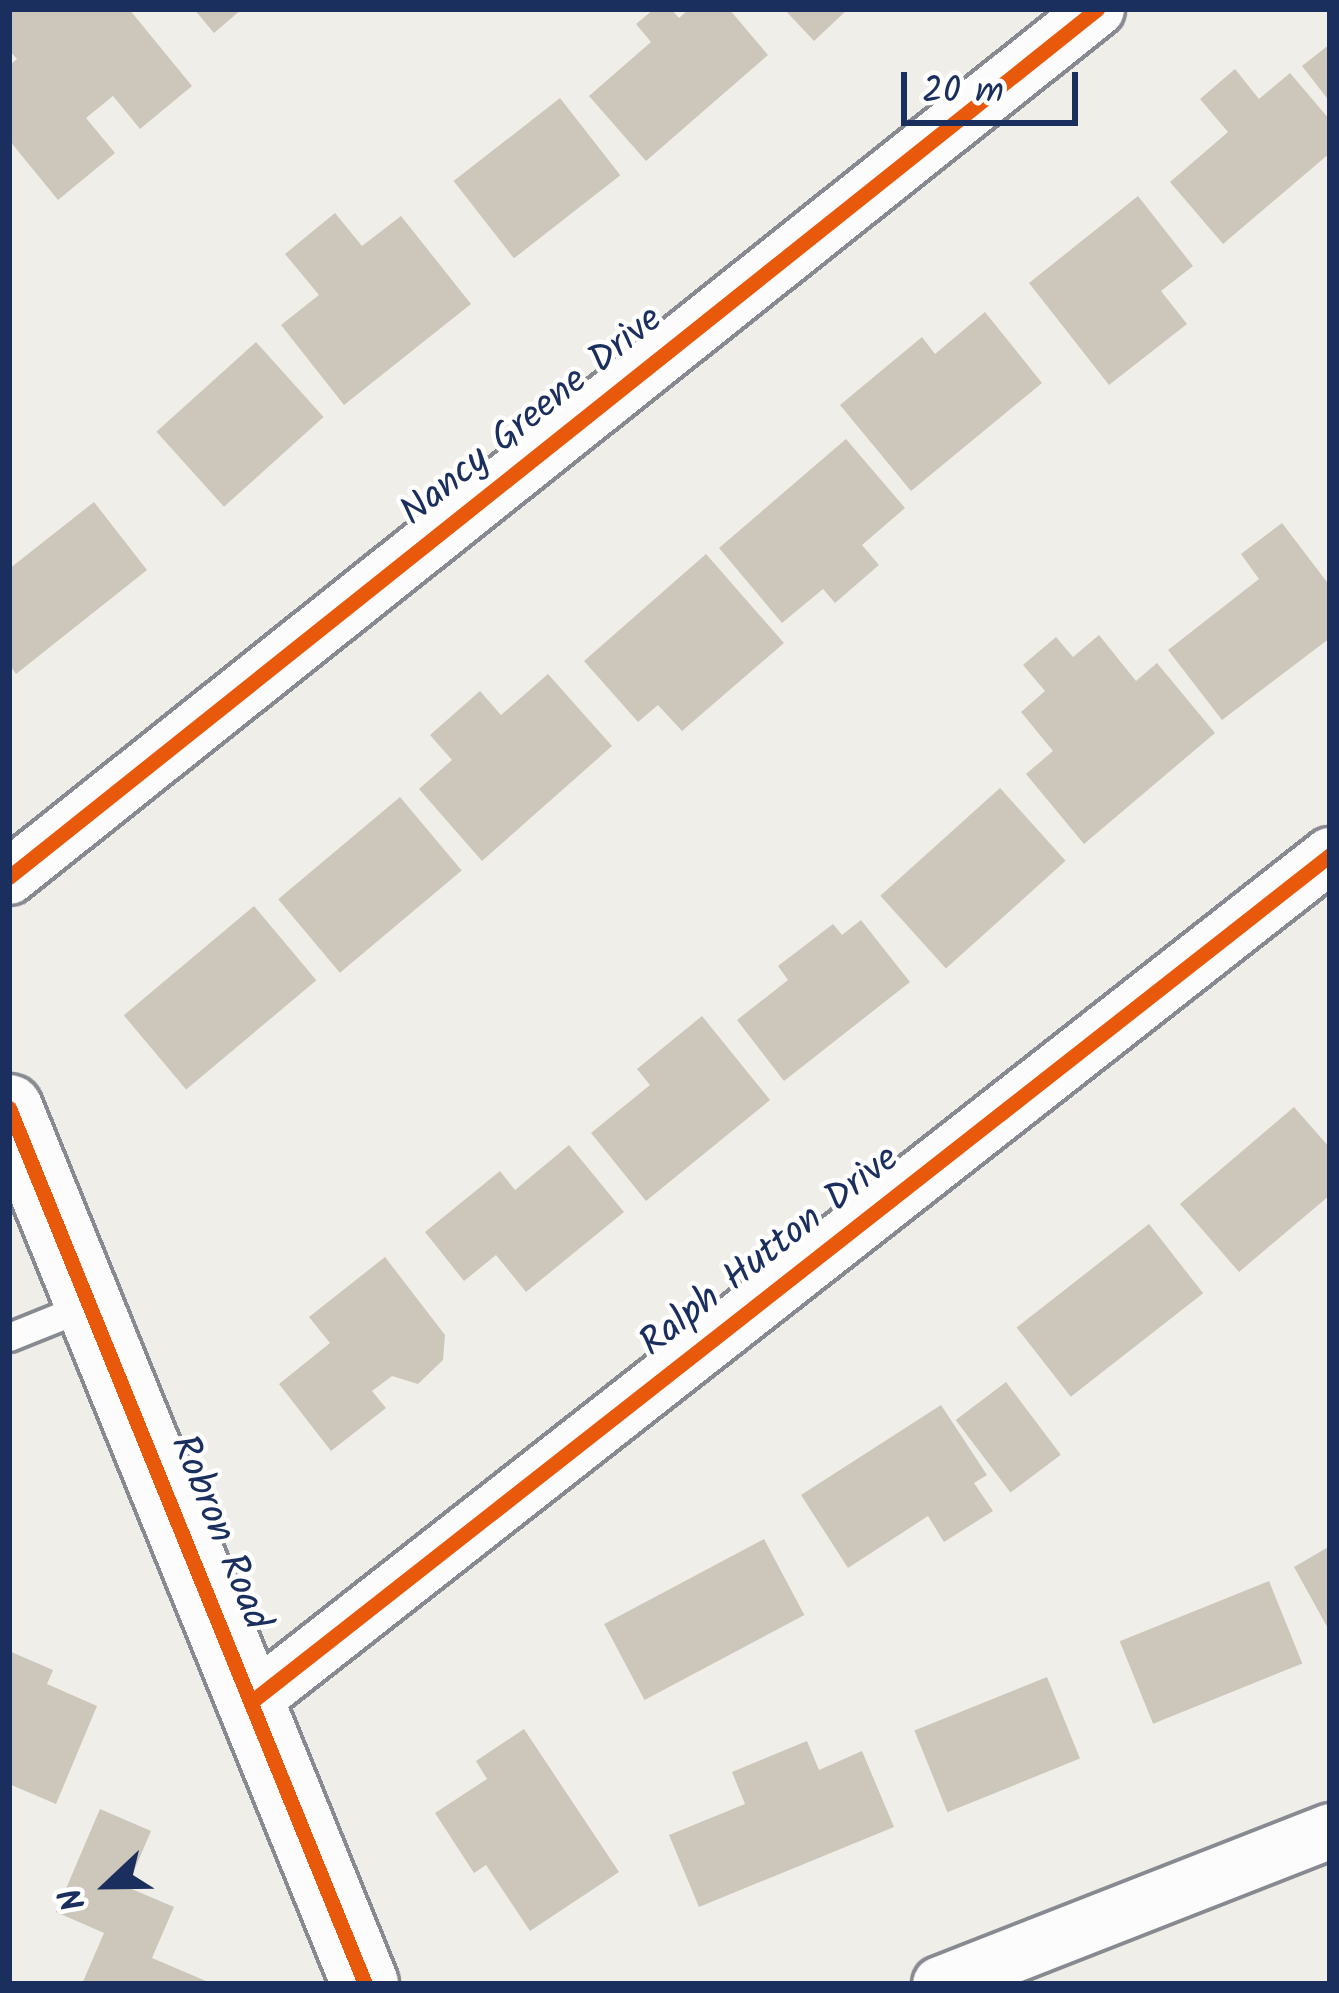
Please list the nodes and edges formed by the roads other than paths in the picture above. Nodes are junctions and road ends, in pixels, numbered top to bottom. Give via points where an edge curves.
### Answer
1 (1097, 9) edge
2 (1330, 855) edge
3 (9, 877) edge
4 (9, 1108) edge
5 (91, 1304) junction
6 (9, 1337) edge
7 (251, 1702) junction
8 (1330, 1831) edge
9 (365, 1984) edge
10 (940, 1984) edge

1 - 3 street, Nancy Greene Drive
2 - 7 street, Ralph Hutton Drive
4 - 5 street, Robron Road
5 - 6 lane
5 - 7 street, Robron Road
7 - 9 street, Robron Road
8 - 10 street

